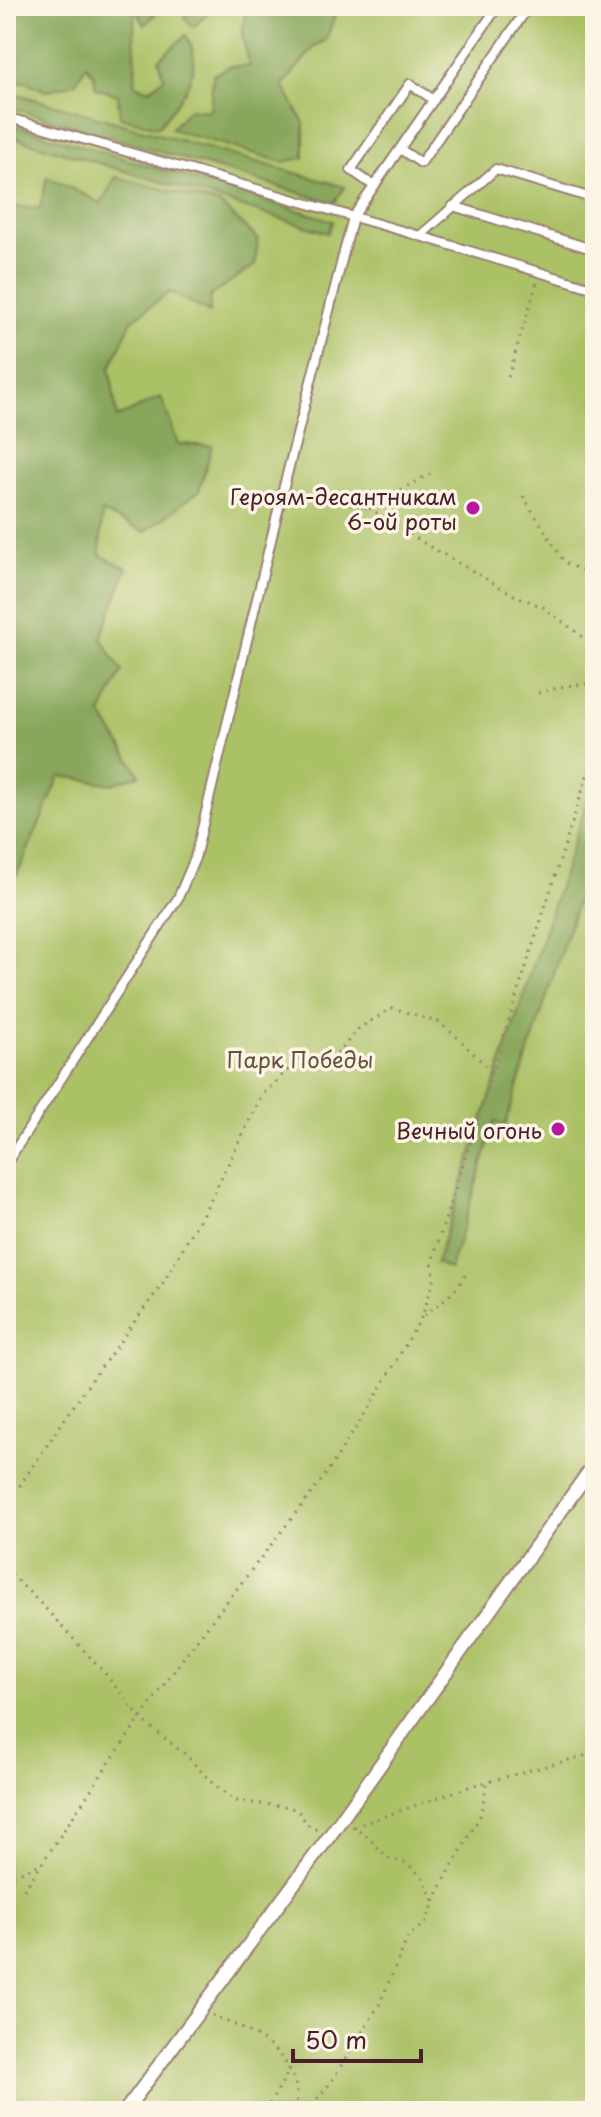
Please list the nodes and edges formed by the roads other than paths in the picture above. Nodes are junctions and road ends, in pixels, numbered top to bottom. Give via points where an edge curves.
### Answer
1 (498, 6) edge
2 (529, 6) edge
3 (434, 100) junction
4 (6, 117) edge
5 (400, 149) junction
6 (374, 186) junction
7 (595, 199) edge
8 (453, 206) junction
9 (353, 217) junction
10 (420, 236) junction
11 (595, 250) edge
12 (595, 289) edge
13 (6, 1164) edge
14 (595, 1463) edge
15 (125, 2111) edge

1 - 3 lane
2 - 5 lane via 421,163
3 - 5 lane
3 - 6 lane via 410,84 351,170
4 - 9 lane
5 - 6 lane
6 - 9 lane
7 - 8 lane via 496,169
8 - 10 lane
8 - 11 lane
9 - 10 lane
9 - 13 lane via 195,858 178,898
10 - 12 lane
14 - 15 street via 331,1834

